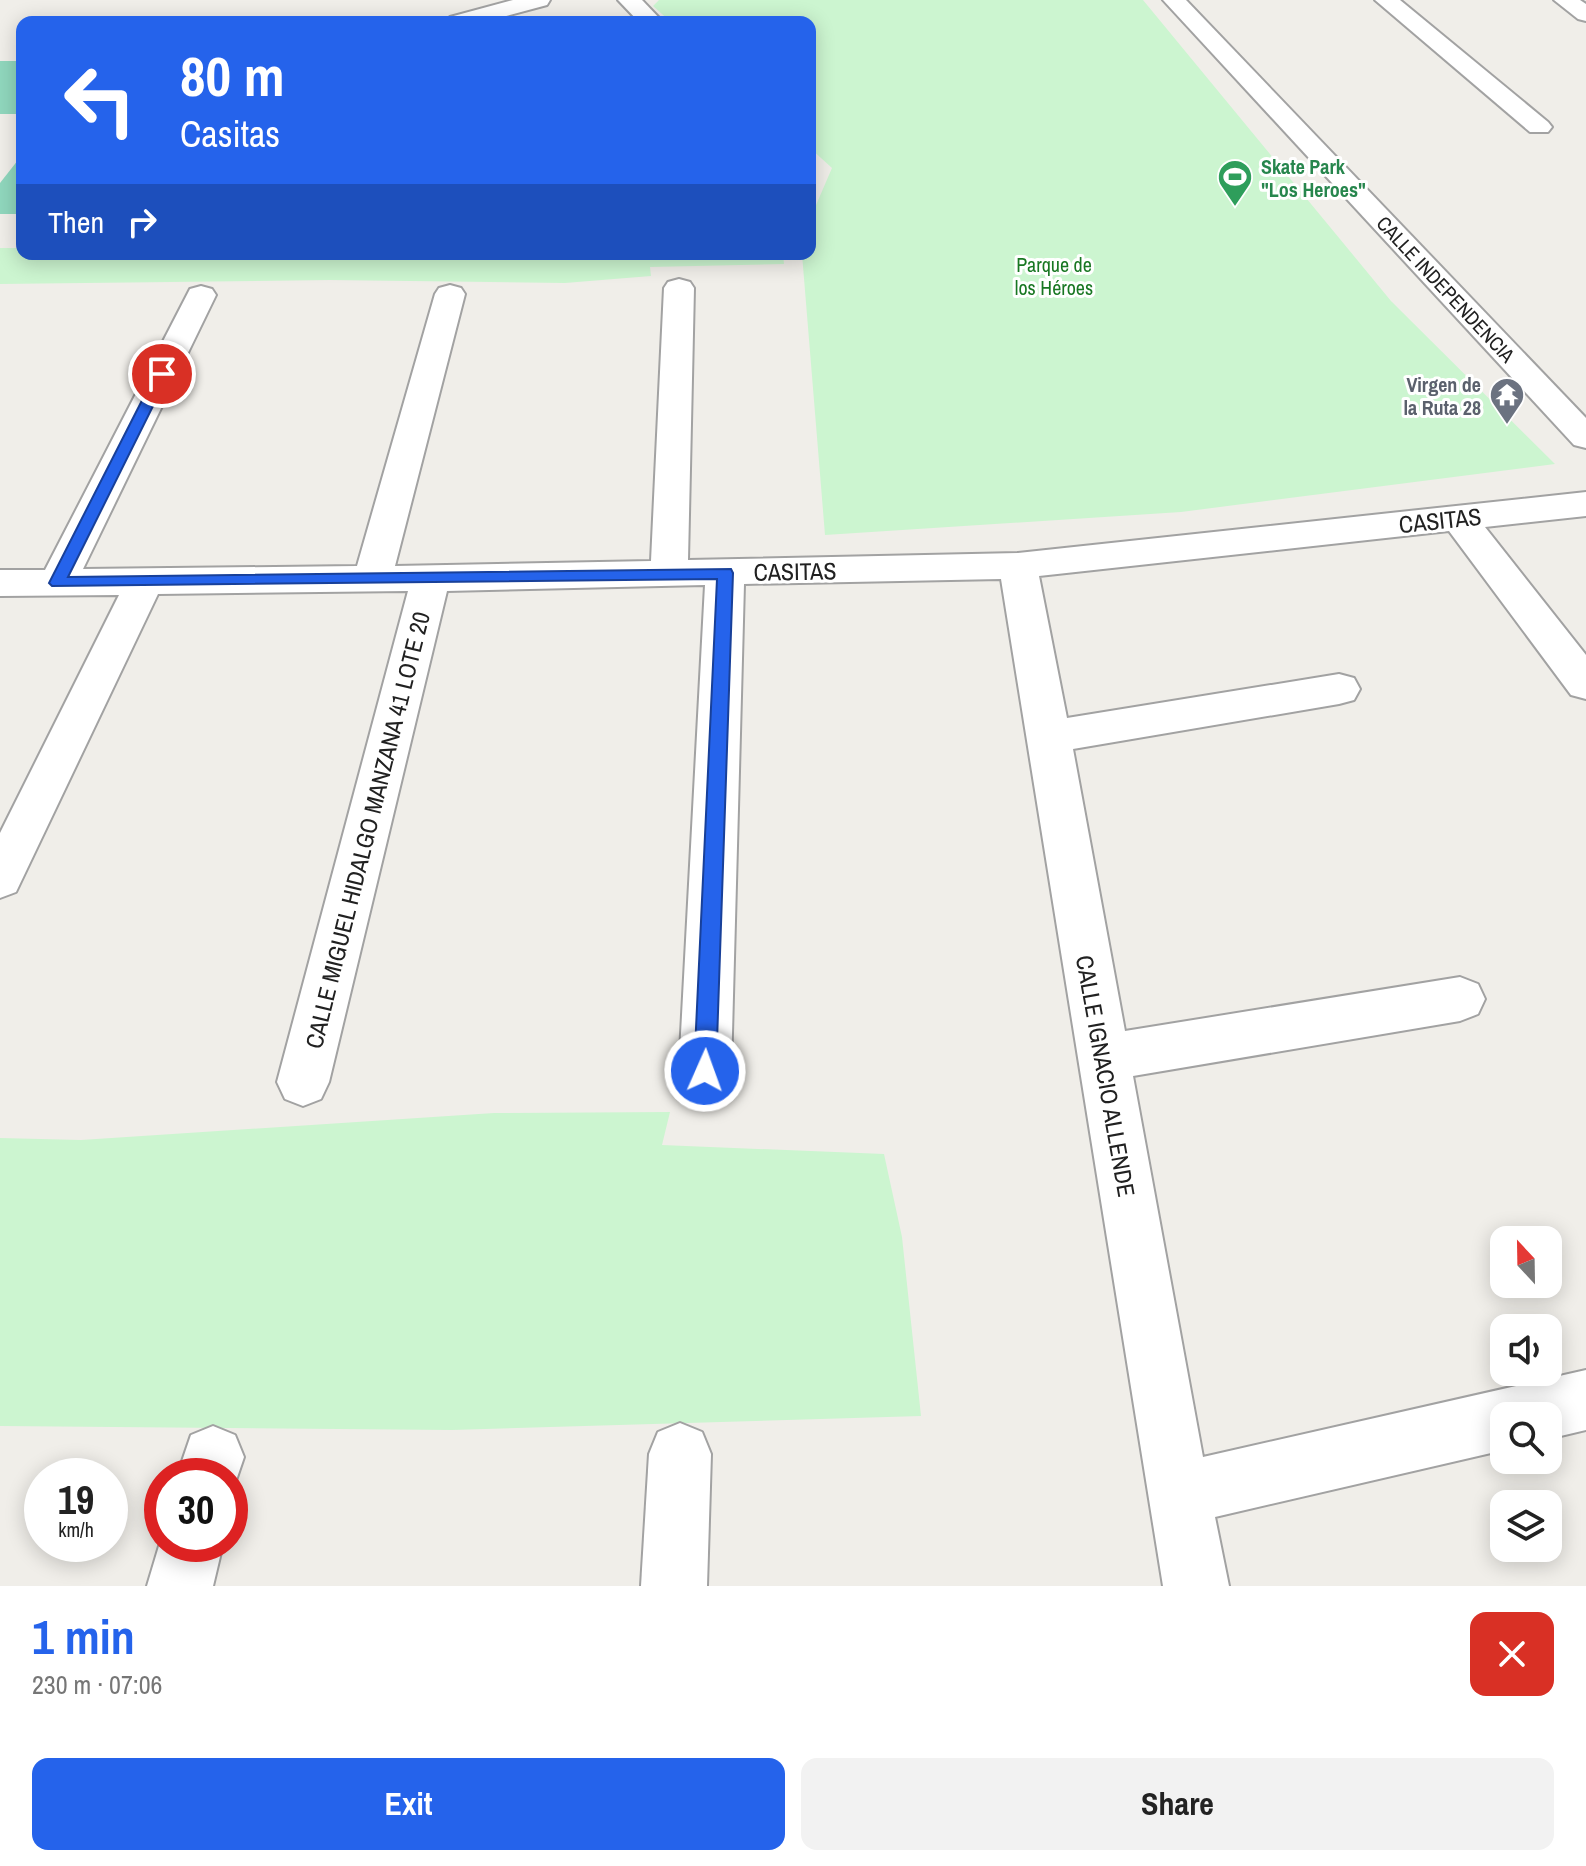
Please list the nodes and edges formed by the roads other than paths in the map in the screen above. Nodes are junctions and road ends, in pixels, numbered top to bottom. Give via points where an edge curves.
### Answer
1 (539, 0) edge
2 (629, 0) edge
3 (1174, 0) edge
4 (1386, 0) edge
5 (1565, 0) edge
6 (1586, 14) edge
7 (480, 16) edge
8 (646, 16) edge
9 (1539, 127) dead end
10 (679, 288) dead end
11 (450, 294) dead end
12 (201, 295) dead end
13 (1586, 438) edge
14 (1586, 504) edge
15 (1459, 518) junction
16 (1018, 566) junction
17 (725, 573) junction
18 (669, 574) junction
19 (373, 578) junction
20 (431, 578) junction
21 (145, 581) junction
22 (0, 583) edge
23 (57, 583) junction
24 (1586, 684) edge
25 (1339, 689) dead end
26 (1051, 737) junction
27 (0, 879) edge
28 (1460, 999) dead end
29 (1103, 1058) junction
30 (705, 1071) dead end
31 (303, 1082) dead end
32 (1586, 1400) edge
33 (1562, 1405) edge
34 (1490, 1422) edge
35 (680, 1454) dead end
36 (1178, 1494) junction
37 (186, 1562) edge
38 (180, 1586) edge
39 (674, 1586) edge
40 (1196, 1586) edge

1 - 7 street
2 - 8 street
3 - 13 street, CALLE INDEPENDENCIA
4 - 9 street
5 - 6 street
10 - 18 street
11 - 19 street
12 - 23 street
14 - 15 street, CASITAS
15 - 16 street, CASITAS
15 - 24 street
16 - 17 street, CASITAS
16 - 26 street, CALLE IGNACIO ALLENDE
17 - 18 street, CASITAS
17 - 30 street
18 - 20 street, CASITAS
19 - 20 street, CASITAS
19 - 21 street, CASITAS
20 - 31 street, CALLE MIGUEL HIDALGO MANZANA 41 LOTE 20
21 - 23 street, CASITAS
21 - 27 street
22 - 23 street, CASITAS
25 - 26 street
26 - 29 street, CALLE IGNACIO ALLENDE
28 - 29 street
29 - 36 street, CALLE IGNACIO ALLENDE
32 - 33 street
34 - 36 street
35 - 39 street
36 - 40 street, CALLE IGNACIO ALLENDE
37 - 38 street

